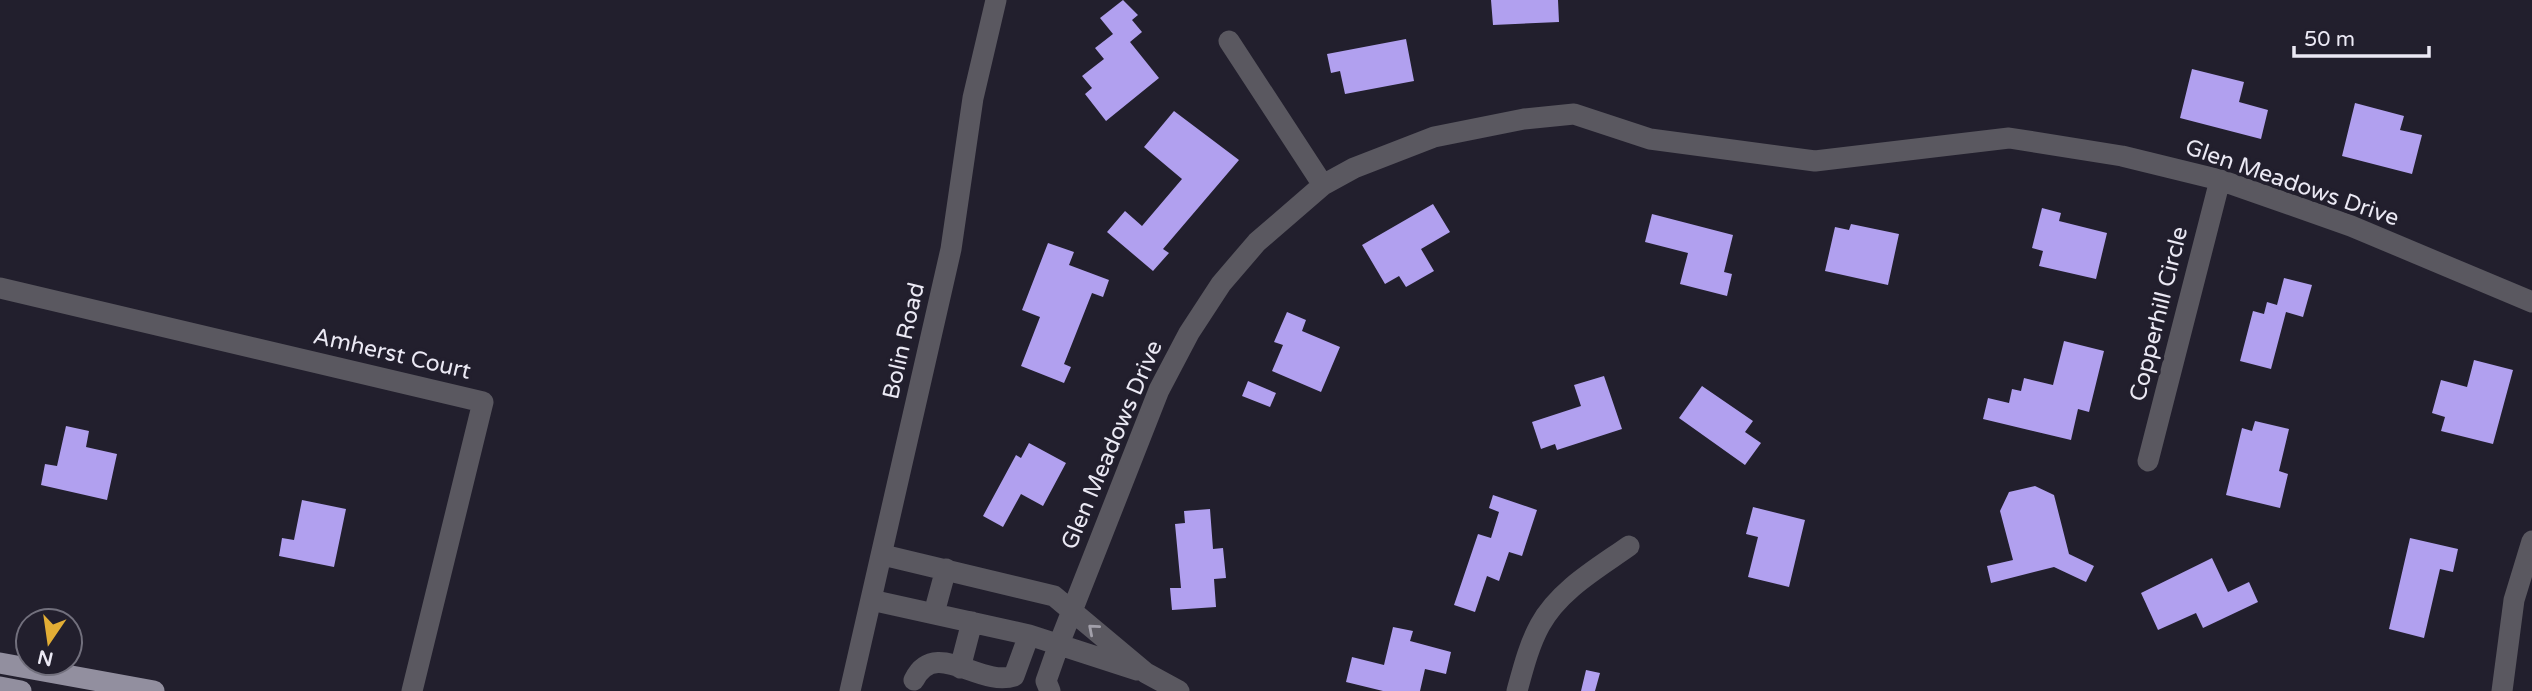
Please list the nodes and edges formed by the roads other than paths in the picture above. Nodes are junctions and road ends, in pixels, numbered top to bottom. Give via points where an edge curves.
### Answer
1 (996, 0) edge
2 (1228, 41) dead end
3 (2220, 180) junction
4 (1323, 185) junction
5 (0, 288) edge
6 (2532, 302) edge
7 (2148, 461) dead end
8 (2532, 541) edge
9 (1629, 546) dead end
10 (883, 555) junction
11 (946, 569) junction
12 (871, 600) junction
13 (1071, 610) junction
14 (934, 613) junction
15 (972, 622) junction
16 (1029, 635) junction
17 (1059, 643) junction
18 (0, 663) edge
19 (960, 668) junction
20 (914, 680) dead end
21 (1141, 682) edge
22 (0, 687) edge
23 (21, 691) edge
24 (154, 691) edge
25 (412, 691) edge
26 (850, 691) edge
27 (1050, 691) edge
28 (1179, 691) edge
29 (1517, 691) edge
30 (2502, 691) edge

1 - 10 street, Bolin Road via 973,98 951,249
2 - 4 street
3 - 4 street, Glen Meadows Drive via 2122,156 2009,138 1815,162 1650,139 1574,114 1434,137
3 - 6 street, Glen Meadows Drive via 2351,226
3 - 7 street, Copperhill Circle
4 - 13 street, Glen Meadows Drive via 1238,262 1189,333 1145,422
5 - 25 street, Amherst Court via 483,402
8 - 30 street via 2514,600
9 - 29 street via 1587,575 1550,609 1529,651
10 - 11 street
10 - 12 street, Bolin Road
11 - 13 street via 1054,596
11 - 14 street
12 - 14 street
12 - 26 street, Bolin Road
13 - 17 street, Glen Meadows Drive
21 -> 13 street
14 - 15 street
15 - 16 street
15 - 19 street
16 - 17 street
16 - 19 street via 1014,676 1003,680
17 - 21 street
17 - 27 street, Glen Meadows Drive via 1046,681
18 - 24 main road
19 - 20 street via 940,660 925,664
21 - 28 street
22 - 23 main road

